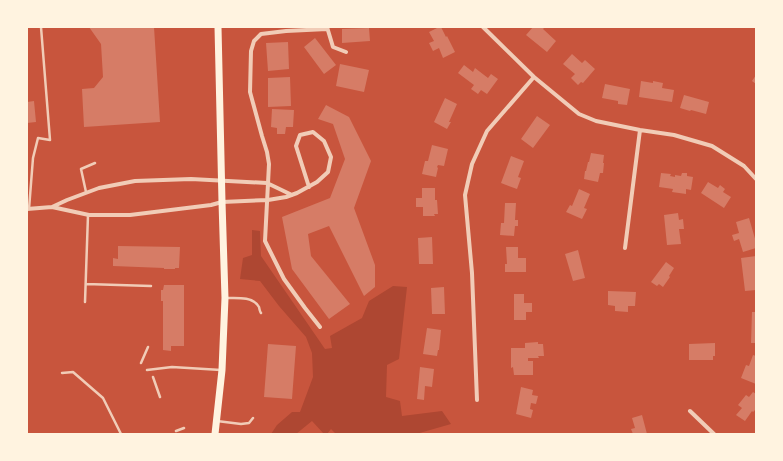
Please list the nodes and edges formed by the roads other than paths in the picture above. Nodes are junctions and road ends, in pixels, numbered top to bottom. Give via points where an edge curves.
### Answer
1 (41, 27) edge
2 (218, 27) edge
3 (483, 27) edge
4 (327, 28) edge
5 (286, 29) edge
6 (346, 52) dead end
7 (534, 77) junction
8 (640, 130) junction
9 (95, 163) dead end
10 (221, 180) junction
11 (756, 180) edge
12 (268, 183) junction
13 (309, 187) junction
14 (86, 192) junction
15 (292, 195) junction
16 (268, 200) junction
17 (222, 202) junction
18 (52, 207) junction
19 (28, 209) edge
20 (89, 215) junction
21 (625, 248) dead end
22 (86, 284) junction
23 (151, 286) dead end
24 (225, 298) junction
25 (85, 302) dead end
26 (261, 313) dead end
27 (320, 327) dead end
28 (148, 347) dead end
29 (141, 363) dead end
30 (148, 370) dead end
31 (222, 370) junction
32 (62, 373) dead end
33 (154, 377) dead end
34 (160, 397) dead end
35 (477, 400) dead end
36 (690, 411) dead end
37 (253, 418) dead end
38 (216, 421) junction
39 (184, 428) dead end
40 (176, 431) dead end
41 (121, 434) edge
42 (215, 434) edge
43 (714, 434) edge

1 - 19 lane via 50,140 38,138 33,158
2 - 10 main road
3 - 7 street
4 - 5 street
4 - 6 street via 333,47
5 - 12 street via 261,34 254,41 251,51 250,92 267,152
7 - 8 street via 579,114 596,122
7 - 35 street via 487,131 472,164 465,195 472,273
8 - 11 street via 674,135 712,146 744,166
8 - 21 street
9 - 14 lane via 81,169
10 - 12 street
10 - 14 street via 136,181
10 - 17 main road
12 - 15 street
12 - 16 street
13 - 13 street via 328,172 332,157 324,141 313,132 300,135 296,146
13 - 15 street
14 - 18 street
15 - 16 street
16 - 17 street
16 - 27 street via 265,241 284,279
17 - 20 street via 130,216
17 - 24 main road
18 - 19 street
18 - 20 street
20 - 22 lane
22 - 23 lane
22 - 25 lane
24 - 26 lane via 245,298 254,301
24 - 31 main road
28 - 29 lane
30 - 31 lane via 172,367
31 - 38 main road
32 - 41 lane via 73,372 103,398
33 - 34 lane
36 - 43 street
37 - 38 lane via 249,423 241,424
38 - 42 main road
39 - 40 lane

